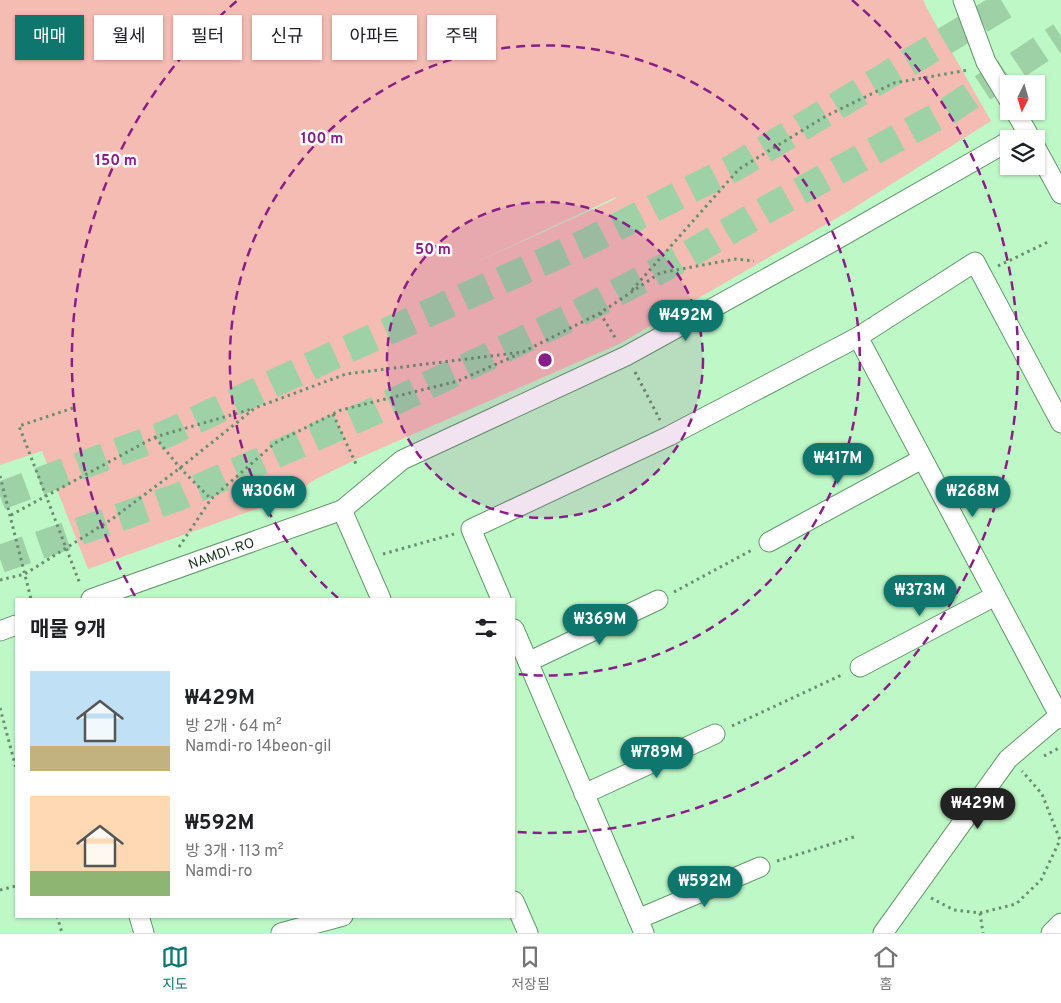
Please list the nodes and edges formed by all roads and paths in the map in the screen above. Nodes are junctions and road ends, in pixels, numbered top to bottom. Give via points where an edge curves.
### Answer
1 (962, 0) edge
2 (969, 70) dead end
3 (1000, 85) edge
4 (1000, 146) edge
5 (1045, 165) edge
6 (1061, 194) edge
7 (1048, 242) dead end
8 (787, 266) junction
9 (982, 274) junction
10 (628, 294) junction
11 (858, 337) junction
12 (523, 352) junction
13 (73, 408) dead end
14 (255, 408) junction
15 (332, 414) junction
16 (1061, 423) edge
17 (155, 437) junction
18 (922, 459) junction
19 (356, 464) dead end
20 (180, 468) junction
21 (0, 476) edge
22 (1, 486) edge
23 (46, 496) junction
24 (211, 499) junction
25 (342, 510) junction
26 (11, 515) junction
27 (471, 529) junction
28 (769, 542) joint
29 (66, 548) junction
30 (364, 559) junction
31 (25, 574) junction
32 (160, 574) junction
33 (0, 580) edge
34 (87, 595) edge
35 (995, 596) junction
36 (32, 598) edge
37 (381, 598) edge
38 (501, 598) edge
39 (658, 600) joint
40 (15, 625) edge
41 (0, 631) edge
42 (515, 631) edge
43 (528, 662) junction
44 (860, 667) joint
45 (0, 708) edge
46 (1060, 716) edge
47 (715, 734) joint
48 (1008, 759) junction
49 (15, 764) edge
50 (584, 794) junction
51 (857, 836) dead end
52 (1061, 840) edge
53 (760, 867) joint
54 (15, 886) edge
55 (915, 889) junction
56 (0, 890) edge
57 (515, 903) edge
58 (980, 912) junction
59 (58, 918) edge
60 (140, 918) edge
61 (336, 918) edge
62 (1061, 923) edge
63 (641, 926) edge
64 (62, 933) edge
65 (144, 933) edge
66 (281, 933) edge
67 (528, 933) edge
68 (883, 933) edge
69 (983, 933) edge
70 (1051, 933) edge

1 - 3 street via 986,62
2 - 10 path via 894,83 826,116 739,168
4 - 8 street
5 - 6 street
7 - 9 path
8 - 10 path via 736,258 660,273
8 - 25 street via 626,356 402,460
9 - 11 street via 976,262
9 - 16 street
10 - 12 path via 600,313
11 - 18 street
11 - 27 street via 669,436
12 - 14 path via 346,374
12 - 15 path via 458,381
13 - 23 path via 19,426
14 - 17 path
14 - 20 path
15 - 19 path
15 - 24 path via 275,443
17 - 20 path
17 - 23 path
18 - 28 street
18 - 35 street
20 - 24 path
20 - 29 path via 112,519
21 - 22 path
22 - 26 path
23 - 26 path
23 - 29 path
24 - 32 path
25 - 30 street
25 - 32 street, NAMDI-RO
26 - 31 path
27 - 30 path
27 - 38 street
28 - 39 path
29 - 31 path
29 - 34 path
30 - 37 street
31 - 33 path
31 - 36 path
32 - 34 street, NAMDI-RO
35 - 44 street
35 - 46 street
39 - 43 street
40 - 41 street
42 - 43 street
43 - 50 street
44 - 47 path
45 - 49 path
46 - 48 street
47 - 50 street
48 - 52 path via 1042,794
48 - 55 street
50 - 63 street
51 - 53 path
52 - 58 path via 1041,880 1016,904
53 - 63 street
54 - 56 path
55 - 58 path via 954,910
55 - 68 street
57 - 67 street
58 - 69 path
59 - 64 path
60 - 65 street
61 - 66 street
62 - 70 street

